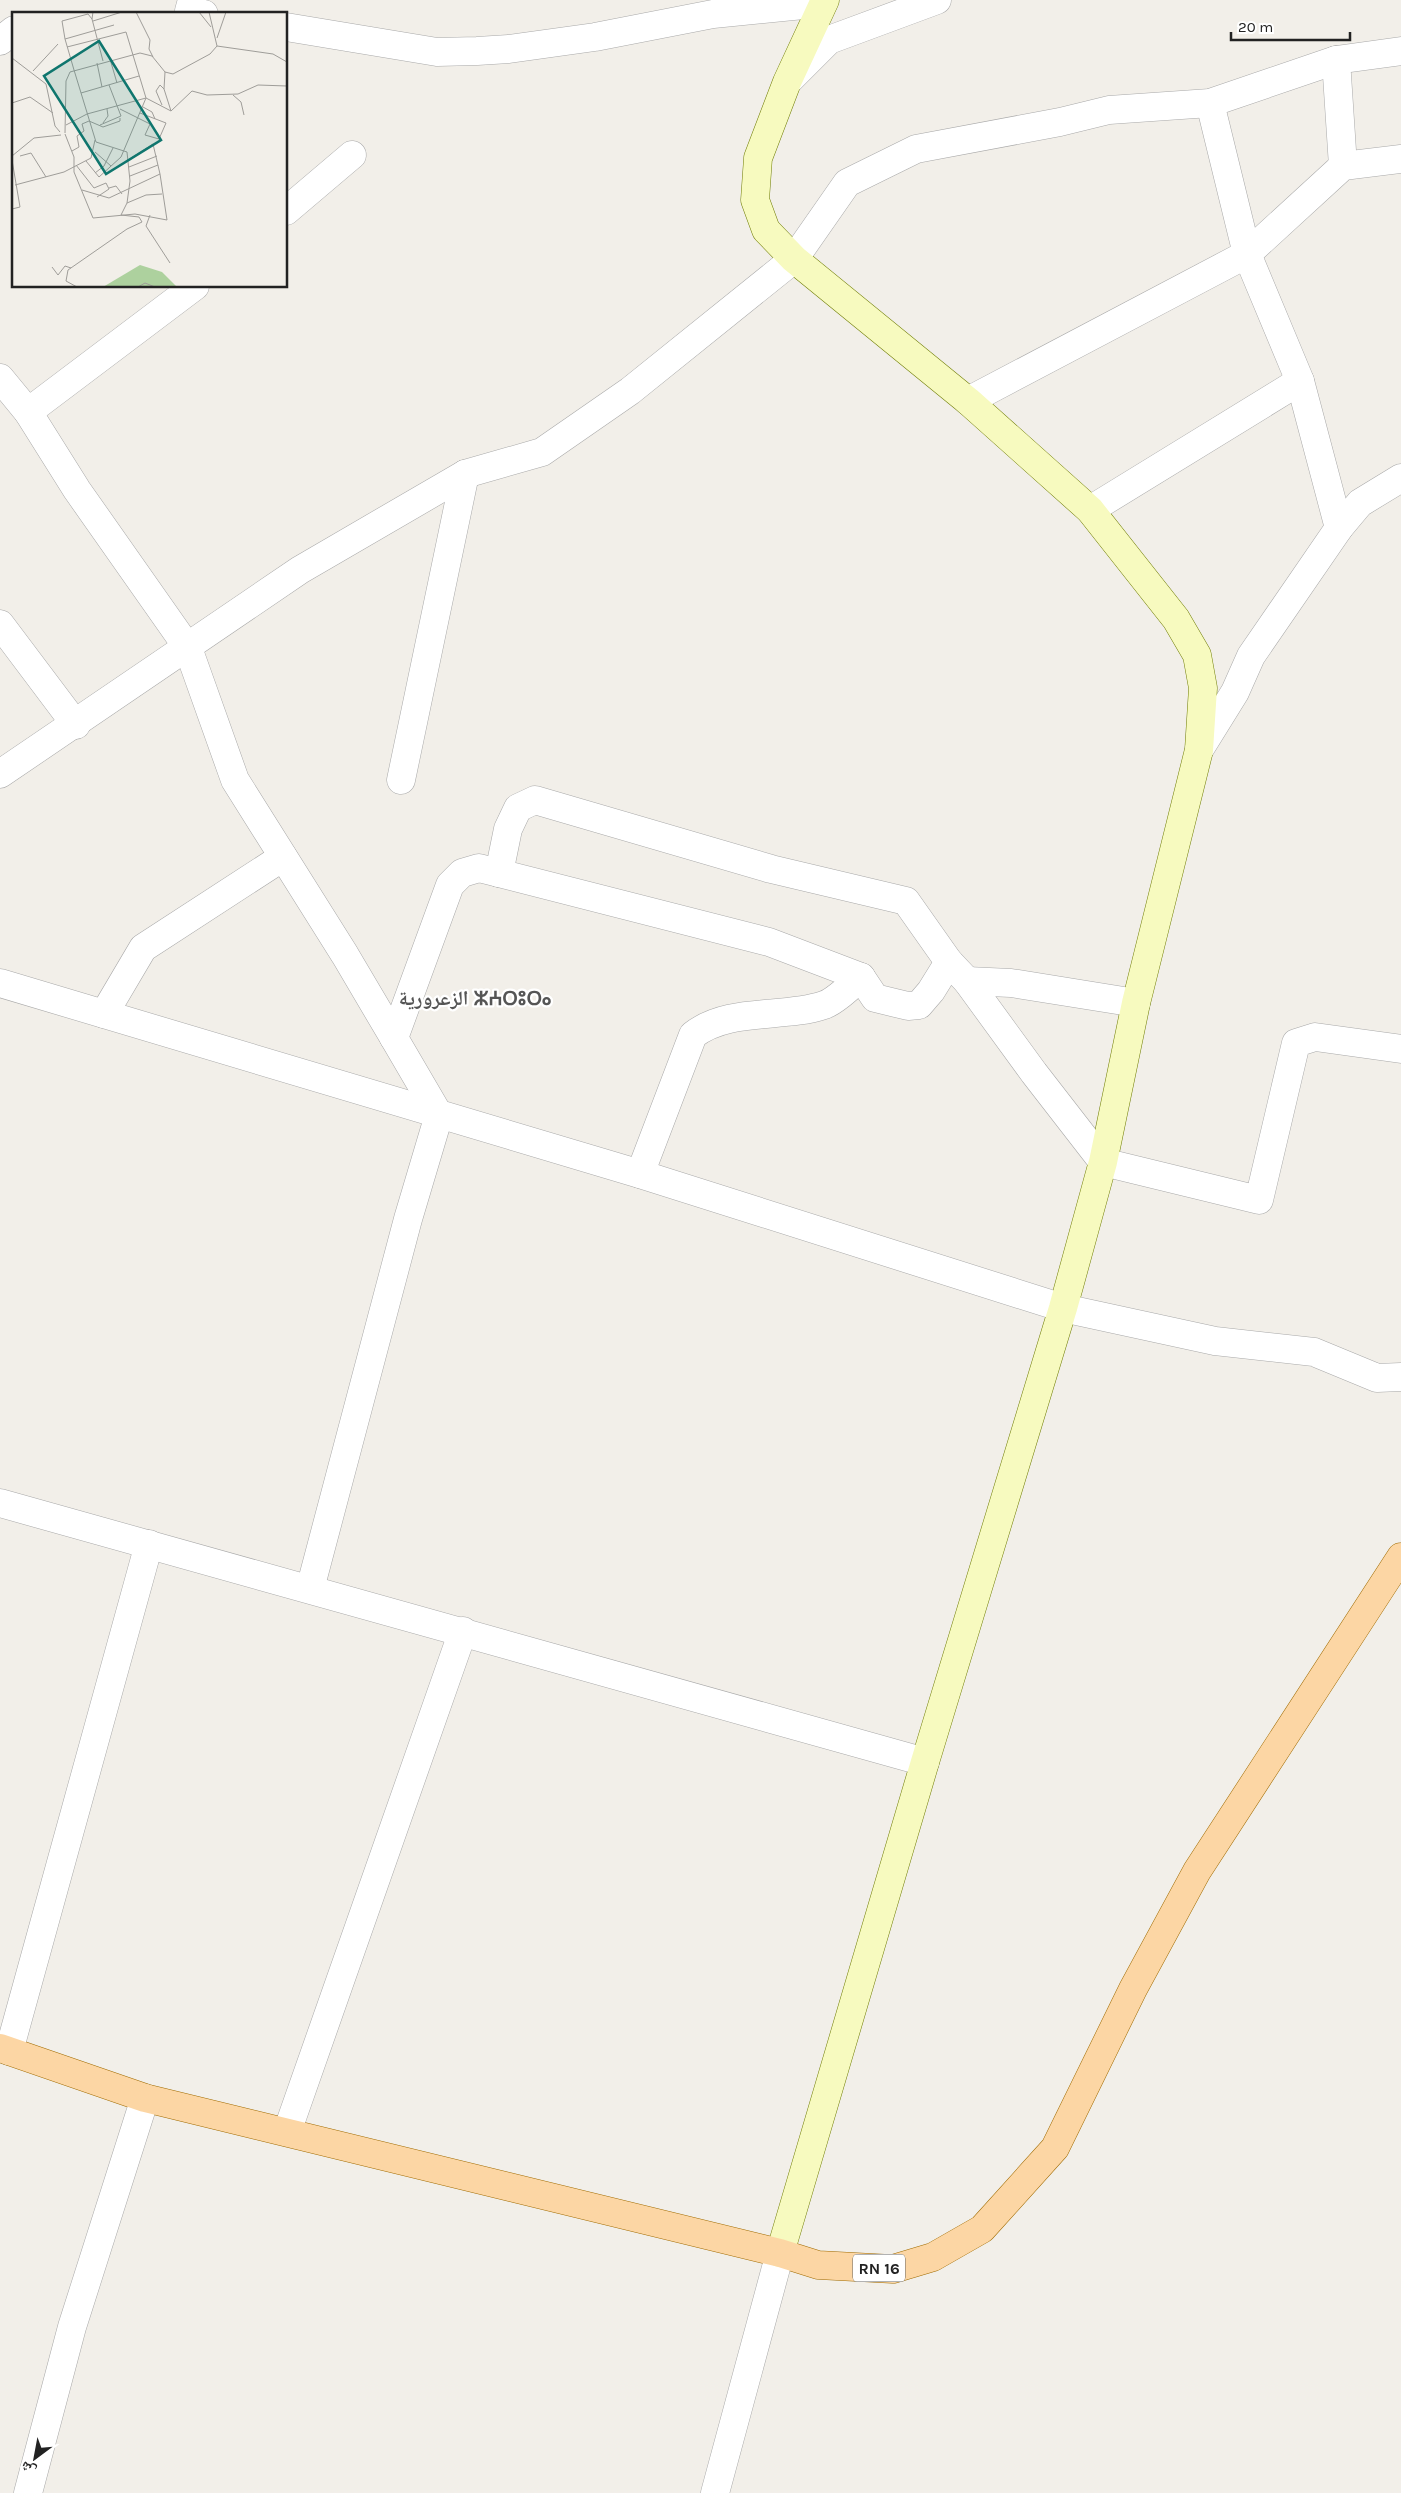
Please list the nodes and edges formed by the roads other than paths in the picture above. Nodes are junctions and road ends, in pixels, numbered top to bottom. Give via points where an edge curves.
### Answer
1 (192, 0) edge
2 (937, 0) edge
3 (824, 2) edge
4 (194, 12) edge
5 (288, 27) edge
6 (12, 32) edge
7 (0, 41) edge
8 (1401, 50) edge
9 (1336, 60) junction
10 (787, 82) junction
11 (1210, 103) junction
12 (352, 155) dead end
13 (1401, 160) edge
14 (1343, 166) junction
15 (288, 210) edge
16 (1247, 254) junction
17 (794, 259) junction
18 (192, 288) edge
19 (0, 378) edge
20 (1300, 381) junction
21 (968, 401) junction
22 (28, 412) junction
23 (465, 474) junction
24 (1401, 478) edge
25 (1090, 510) junction
26 (1339, 528) junction
27 (0, 624) edge
28 (188, 648) junction
29 (76, 724) junction
30 (1200, 750) junction
31 (0, 774) edge
32 (401, 780) dead end
33 (283, 857) junction
34 (499, 873) junction
35 (958, 972) junction
36 (861, 977) junction
37 (0, 983) edge
38 (1136, 1003) junction
39 (104, 1014) junction
40 (394, 1038) junction
41 (1401, 1049) edge
42 (438, 1115) junction
43 (1103, 1162) junction
44 (640, 1174) junction
45 (1063, 1308) junction
46 (1401, 1378) edge
47 (0, 1503) edge
48 (149, 1544) junction
49 (1401, 1556) edge
50 (310, 1589) junction
51 (463, 1631) junction
52 (925, 1762) junction
53 (5, 2049) edge
54 (145, 2098) junction
55 (287, 2132) junction
56 (780, 2254) junction
57 (28, 2493) edge
58 (715, 2493) edge

1 - 4 street via 189,11
2 - 10 street via 829,40
3 - 5 street via 713,14 586,38 477,51 437,52
3 - 10 main road
6 - 7 street
8 - 9 street
9 - 11 street
9 - 14 street
10 - 17 main road via 758,158 755,200 766,230
11 - 16 street
11 - 17 street via 1109,110 916,149 847,183
12 - 15 street
13 - 14 street
14 - 16 street
16 - 20 street
16 - 21 street
17 - 21 main road
17 - 23 street via 630,391 542,452
18 - 22 street
19 - 22 street
20 - 25 street
20 - 26 street
21 - 25 main road
22 - 28 street via 77,490
23 - 28 street via 300,570
23 - 32 street
24 - 26 street via 1360,503
25 - 30 main road via 1176,618 1197,655 1203,688
26 - 30 street via 1251,656 1235,692
27 - 29 street
28 - 29 street
28 - 33 street via 235,780
29 - 31 street
30 - 38 main road
33 - 39 street via 143,948
33 - 40 street
34 - 35 street via 508,829 518,808 535,800 771,869 906,901
34 - 36 street via 769,942
34 - 40 street via 479,868 462,873 450,885
35 - 36 street via 931,991 919,1005 908,1006 876,998
35 - 38 street
35 - 43 street
36 - 44 street via 827,1005 726,1020 693,1035
37 - 39 street
38 - 43 main road
39 - 42 street
40 - 42 street
41 - 43 street via 1315,1037 1296,1043 1259,1200
42 - 44 street
42 - 50 street
43 - 45 main road
44 - 45 street
45 - 46 street via 1215,1341 1314,1352 1377,1378
45 - 52 main road
47 - 48 street
48 - 50 street
48 - 53 street
49 - 56 main road, RN 16 via 1197,1871 1054,2148 982,2229 933,2257 892,2269 818,2265
50 - 51 street
51 - 52 street
51 - 55 street
52 - 56 main road
53 - 54 main road, RN 16
54 - 55 main road, RN 16
54 - 57 street via 72,2326
55 - 56 main road, RN 16
56 - 58 street

